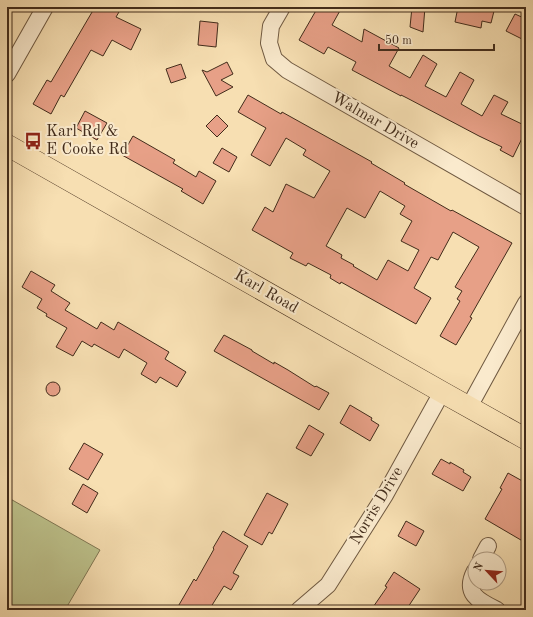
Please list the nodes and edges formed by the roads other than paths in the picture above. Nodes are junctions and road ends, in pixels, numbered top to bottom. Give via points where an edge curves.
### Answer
1 (45, 7) edge
2 (282, 7) edge
3 (7, 74) edge
4 (7, 145) edge
5 (526, 207) edge
6 (526, 303) edge
7 (442, 392) junction
8 (469, 407) junction
9 (526, 439) edge
10 (472, 591) edge
11 (299, 610) edge
12 (497, 610) edge

1 - 3 street
2 - 5 street, Walmar Drive via 271,26 268,43 274,59 287,70
4 - 7 main road, Karl Road
6 - 8 street
7 - 8 main road, Karl Road
7 - 11 street, Norris Drive via 385,495 328,585
8 - 9 main road, Karl Road
10 - 12 street via 477,599

